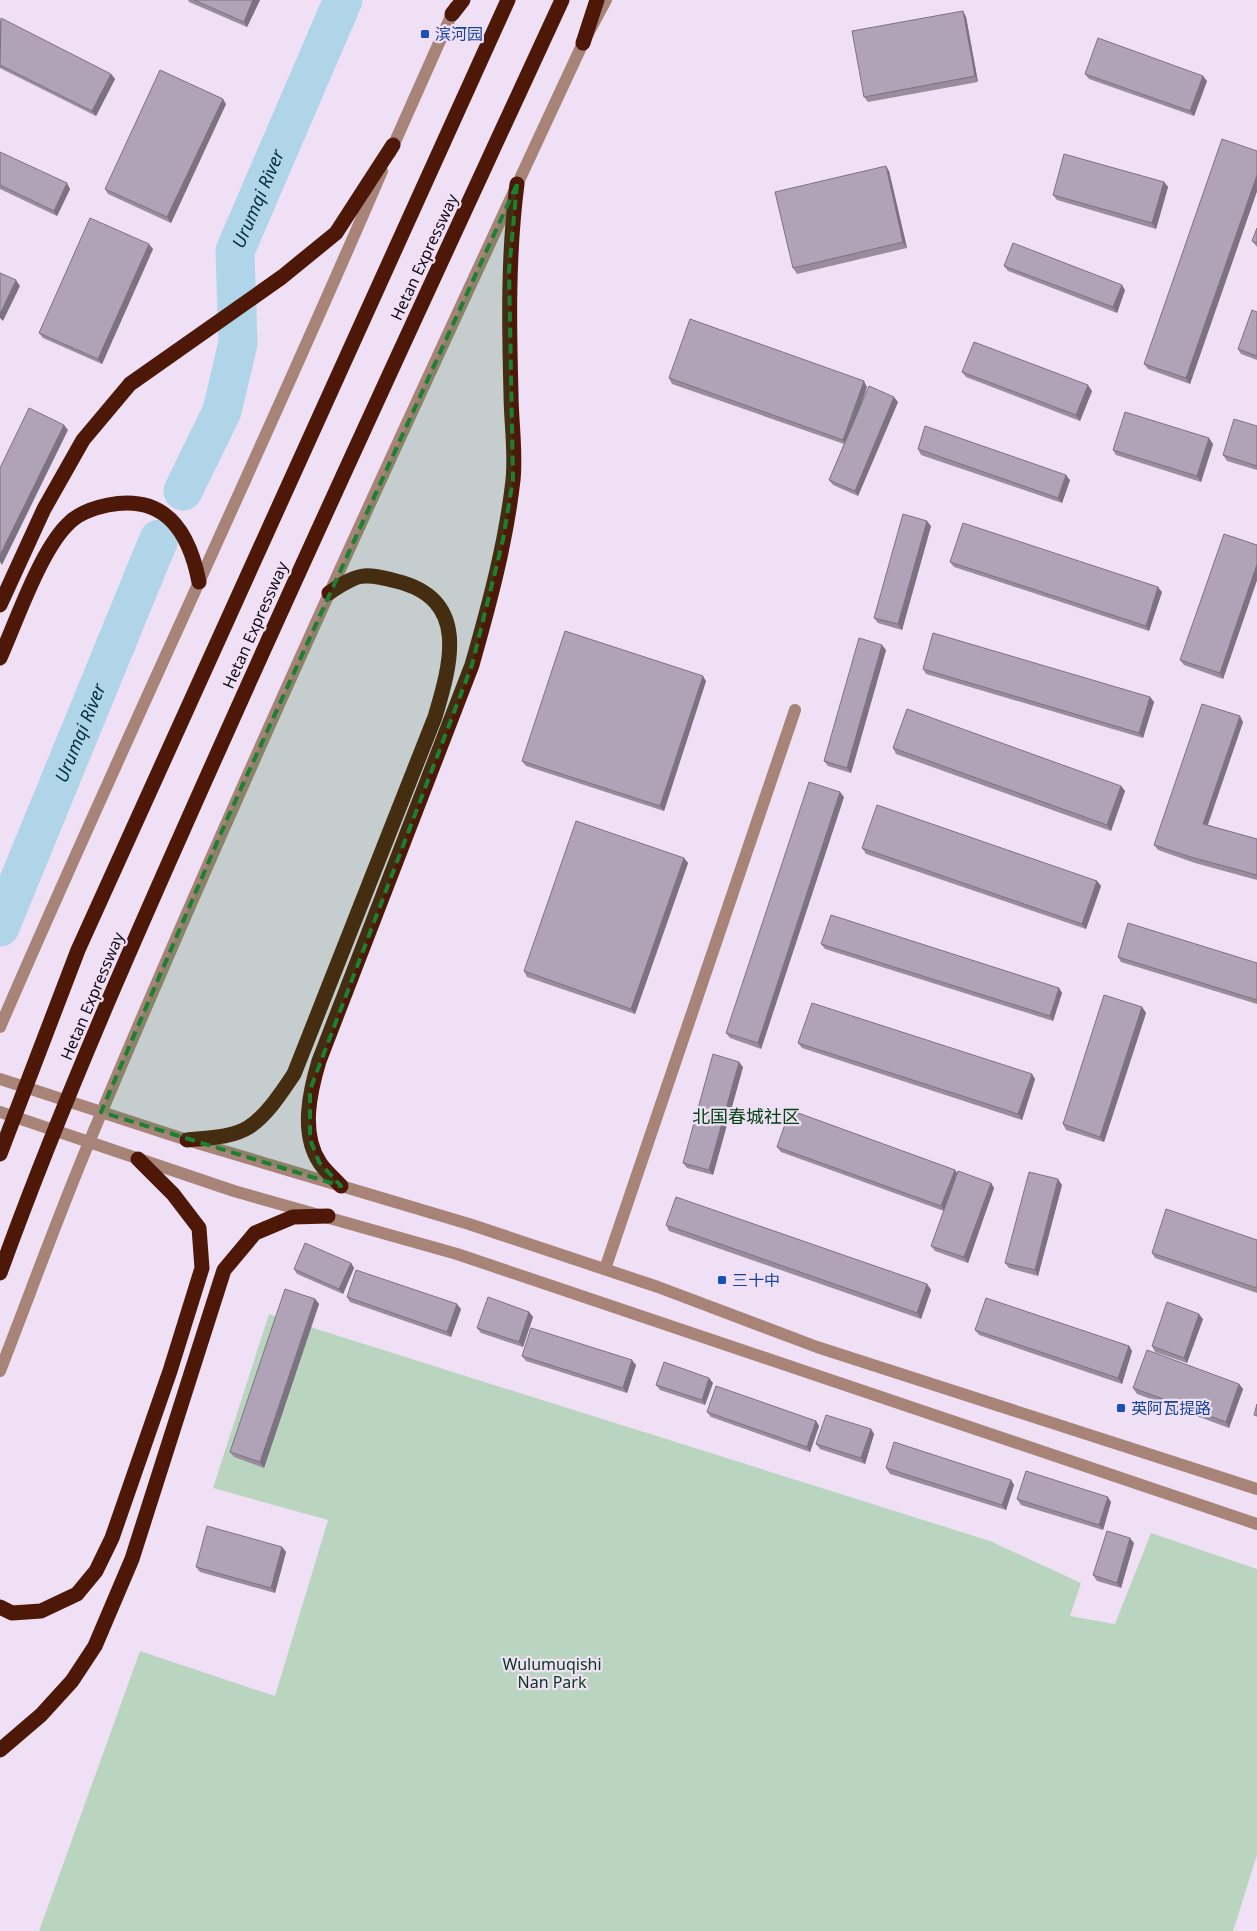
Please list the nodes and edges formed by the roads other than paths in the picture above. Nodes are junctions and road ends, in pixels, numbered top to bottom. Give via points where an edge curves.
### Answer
1 (463, 0) edge
2 (508, 0) edge
3 (562, 0) edge
4 (597, 0) edge
5 (606, 0) edge
6 (455, 7) edge
7 (583, 43) junction
8 (393, 144) junction
9 (517, 184) junction
10 (198, 582) junction
11 (329, 593) junction
12 (0, 605) edge
13 (0, 658) edge
14 (795, 710) dead end
15 (0, 1027) edge
16 (0, 1079) edge
17 (0, 1112) edge
18 (187, 1140) junction
19 (0, 1154) edge
20 (138, 1159) junction
21 (340, 1186) junction
22 (328, 1216) junction
23 (604, 1269) junction
24 (0, 1273) edge
25 (0, 1371) edge
26 (1257, 1489) edge
27 (1257, 1524) edge
28 (0, 1607) edge
29 (0, 1750) edge

1 - 6 highway
2 - 19 highway, Hetan Expressway via 78,950
3 - 24 highway, Hetan Expressway via 310,544 122,967
4 - 7 highway
5 - 7 street
6 - 8 street
7 - 9 street
8 - 10 street
8 - 12 highway via 336,233 282,276 130,384 83,440 44,509
9 - 11 street
9 - 21 highway via 509,271 513,479 490,600 472,665 310,1090 310,1139 319,1162
10 - 13 highway via 194,558 186,542 159,510 125,502 82,514 67,525 47,552
10 - 15 street
11 - 18 highway via 352,577 374,575 410,584 429,594 442,610 448,626 449,672 435,717 294,1074 271,1107 248,1128 223,1136
11 - 25 street via 224,826 88,1143
14 - 23 street
16 - 18 street
17 - 20 street
18 - 21 street
20 - 22 street via 234,1191
20 - 28 highway via 173,1194 199,1228 202,1268 118,1520 96,1571 77,1594 41,1611 12,1612
21 - 23 street
22 - 27 street via 457,1254
22 - 29 highway via 293,1217 255,1233 224,1270 132,1559 95,1646 72,1681 41,1715
23 - 26 street via 817,1347

